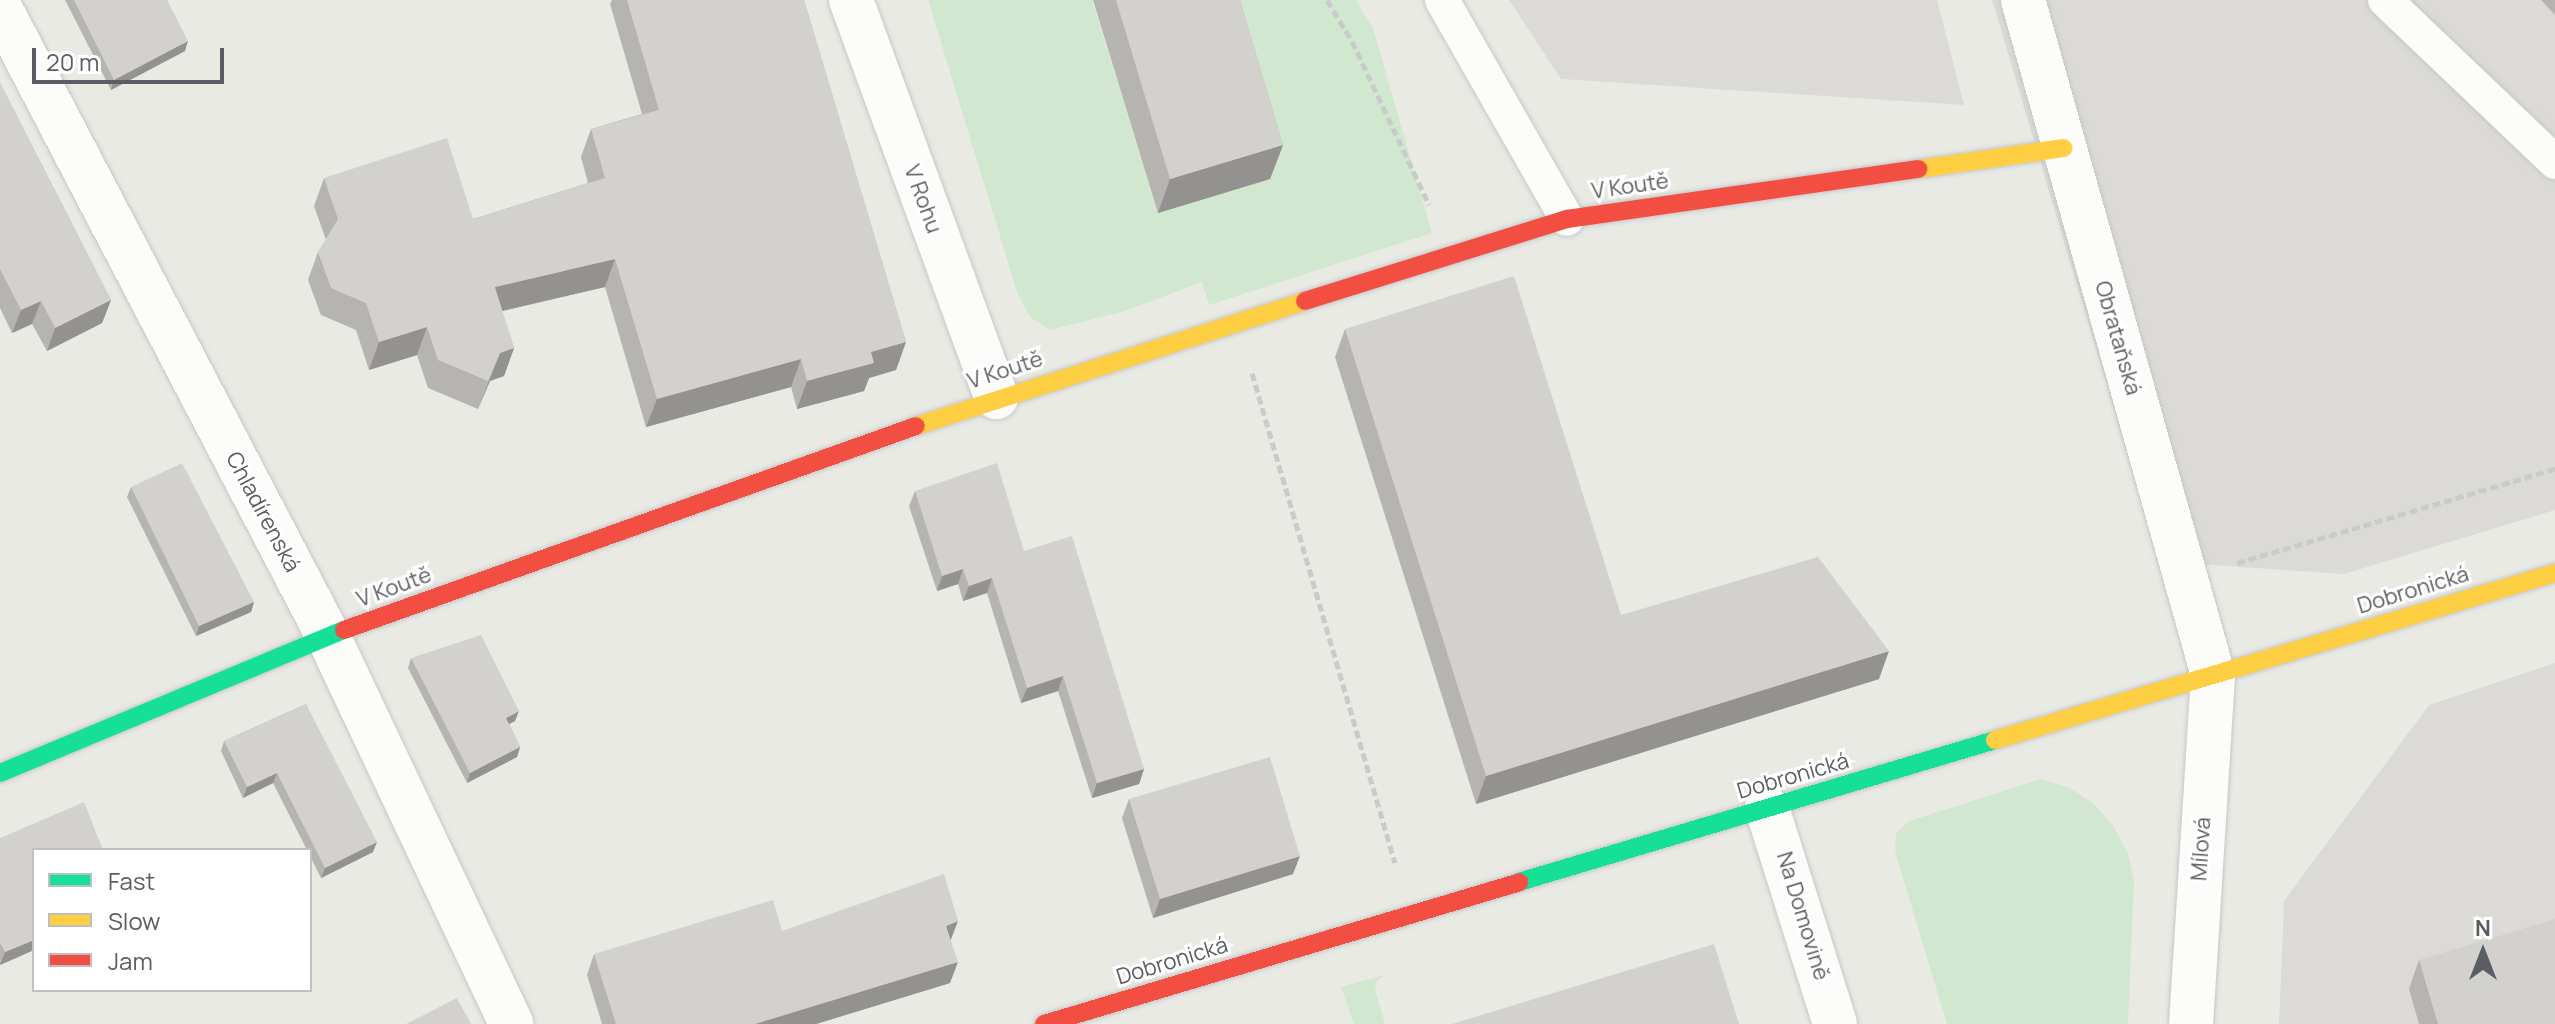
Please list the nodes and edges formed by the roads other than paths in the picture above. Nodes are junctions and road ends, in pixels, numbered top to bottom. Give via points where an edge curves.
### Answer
1 (851, 0) edge
2 (1442, 0) edge
3 (2023, 0) edge
4 (2385, 0) edge
5 (0, 8) edge
6 (2063, 148) junction
7 (2555, 162) edge
8 (1567, 219) junction
9 (996, 397) junction
10 (2555, 573) edge
11 (328, 636) junction
12 (2213, 675) junction
13 (0, 773) edge
14 (1767, 808) junction
15 (511, 1024) edge
16 (1044, 1024) edge
17 (1835, 1024) edge
18 (2191, 1024) edge

1 - 9 street, V Rohu
2 - 8 lane
3 - 6 street, Obrataňská
4 - 7 lane
5 - 11 street, Chladírenská
6 - 8 street, V Koutě
6 - 12 street, Obrataňská
8 - 9 street, V Koutě
9 - 11 street, V Koutě
10 - 12 street, Dobronická
11 - 13 street, V Koutě
11 - 15 street, Chladírenská
12 - 14 street, Dobronická
12 - 18 street, Mílová
14 - 16 street, Dobronická
14 - 17 street, Na Domovině

